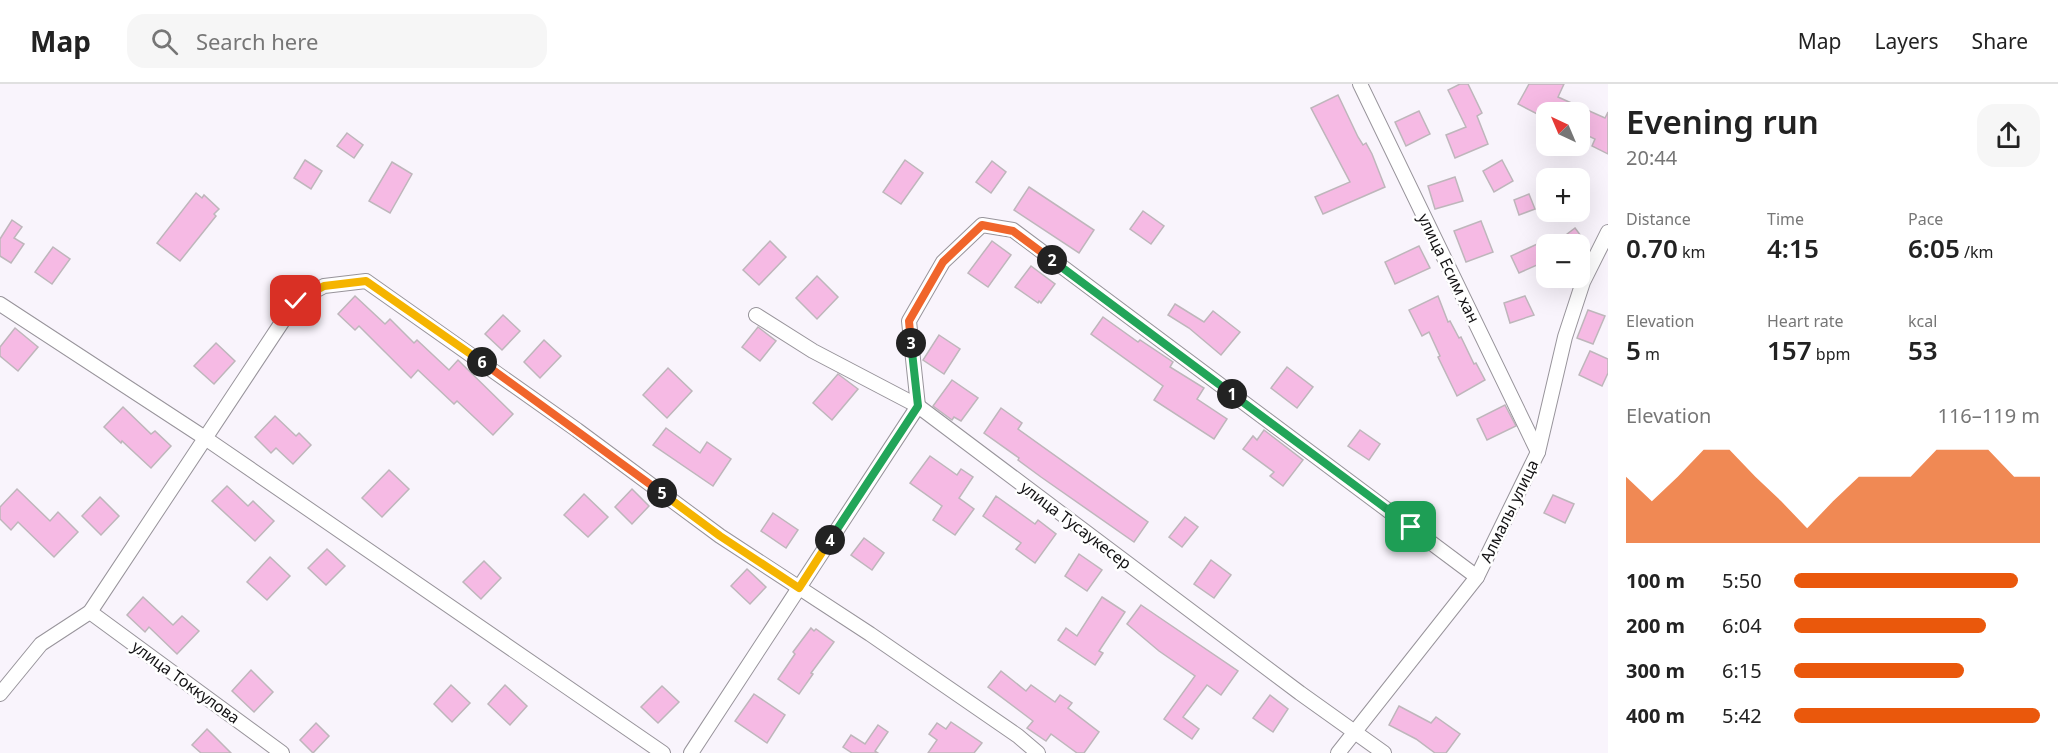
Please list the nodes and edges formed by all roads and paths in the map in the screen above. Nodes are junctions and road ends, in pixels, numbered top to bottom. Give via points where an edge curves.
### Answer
1 (1360, 84) edge
2 (1607, 236) edge
3 (0, 304) edge
4 (756, 315) dead end
5 (918, 406) junction
6 (205, 438) junction
7 (1538, 452) junction
8 (1477, 577) junction
9 (799, 588) junction
10 (90, 612) junction
11 (0, 694) edge
12 (1356, 732) junction
13 (282, 753) edge
14 (663, 753) edge
15 (690, 753) edge
16 (1038, 753) edge
17 (1338, 753) edge
18 (1384, 753) edge

1 - 7 street, улица Есим хан
2 - 7 street, Алмалы улица via 1583,282 1565,337
3 - 6 street
4 - 5 street, улица Тусаукесер via 813,351
5 - 8 street via 909,321 943,262 982,225 1013,231
5 - 9 street
5 - 12 street, улица Тусаукесер
6 - 9 street via 296,301 324,286 366,281 720,536
6 - 10 street
6 - 14 street
7 - 8 street, Алмалы улица
8 - 12 street, Алмалы улица
9 - 15 street
9 - 16 street
10 - 11 street via 41,644
10 - 13 street, улица Токкулова
12 - 17 street, Алмалы улица
12 - 18 street, улица Тусаукесер

